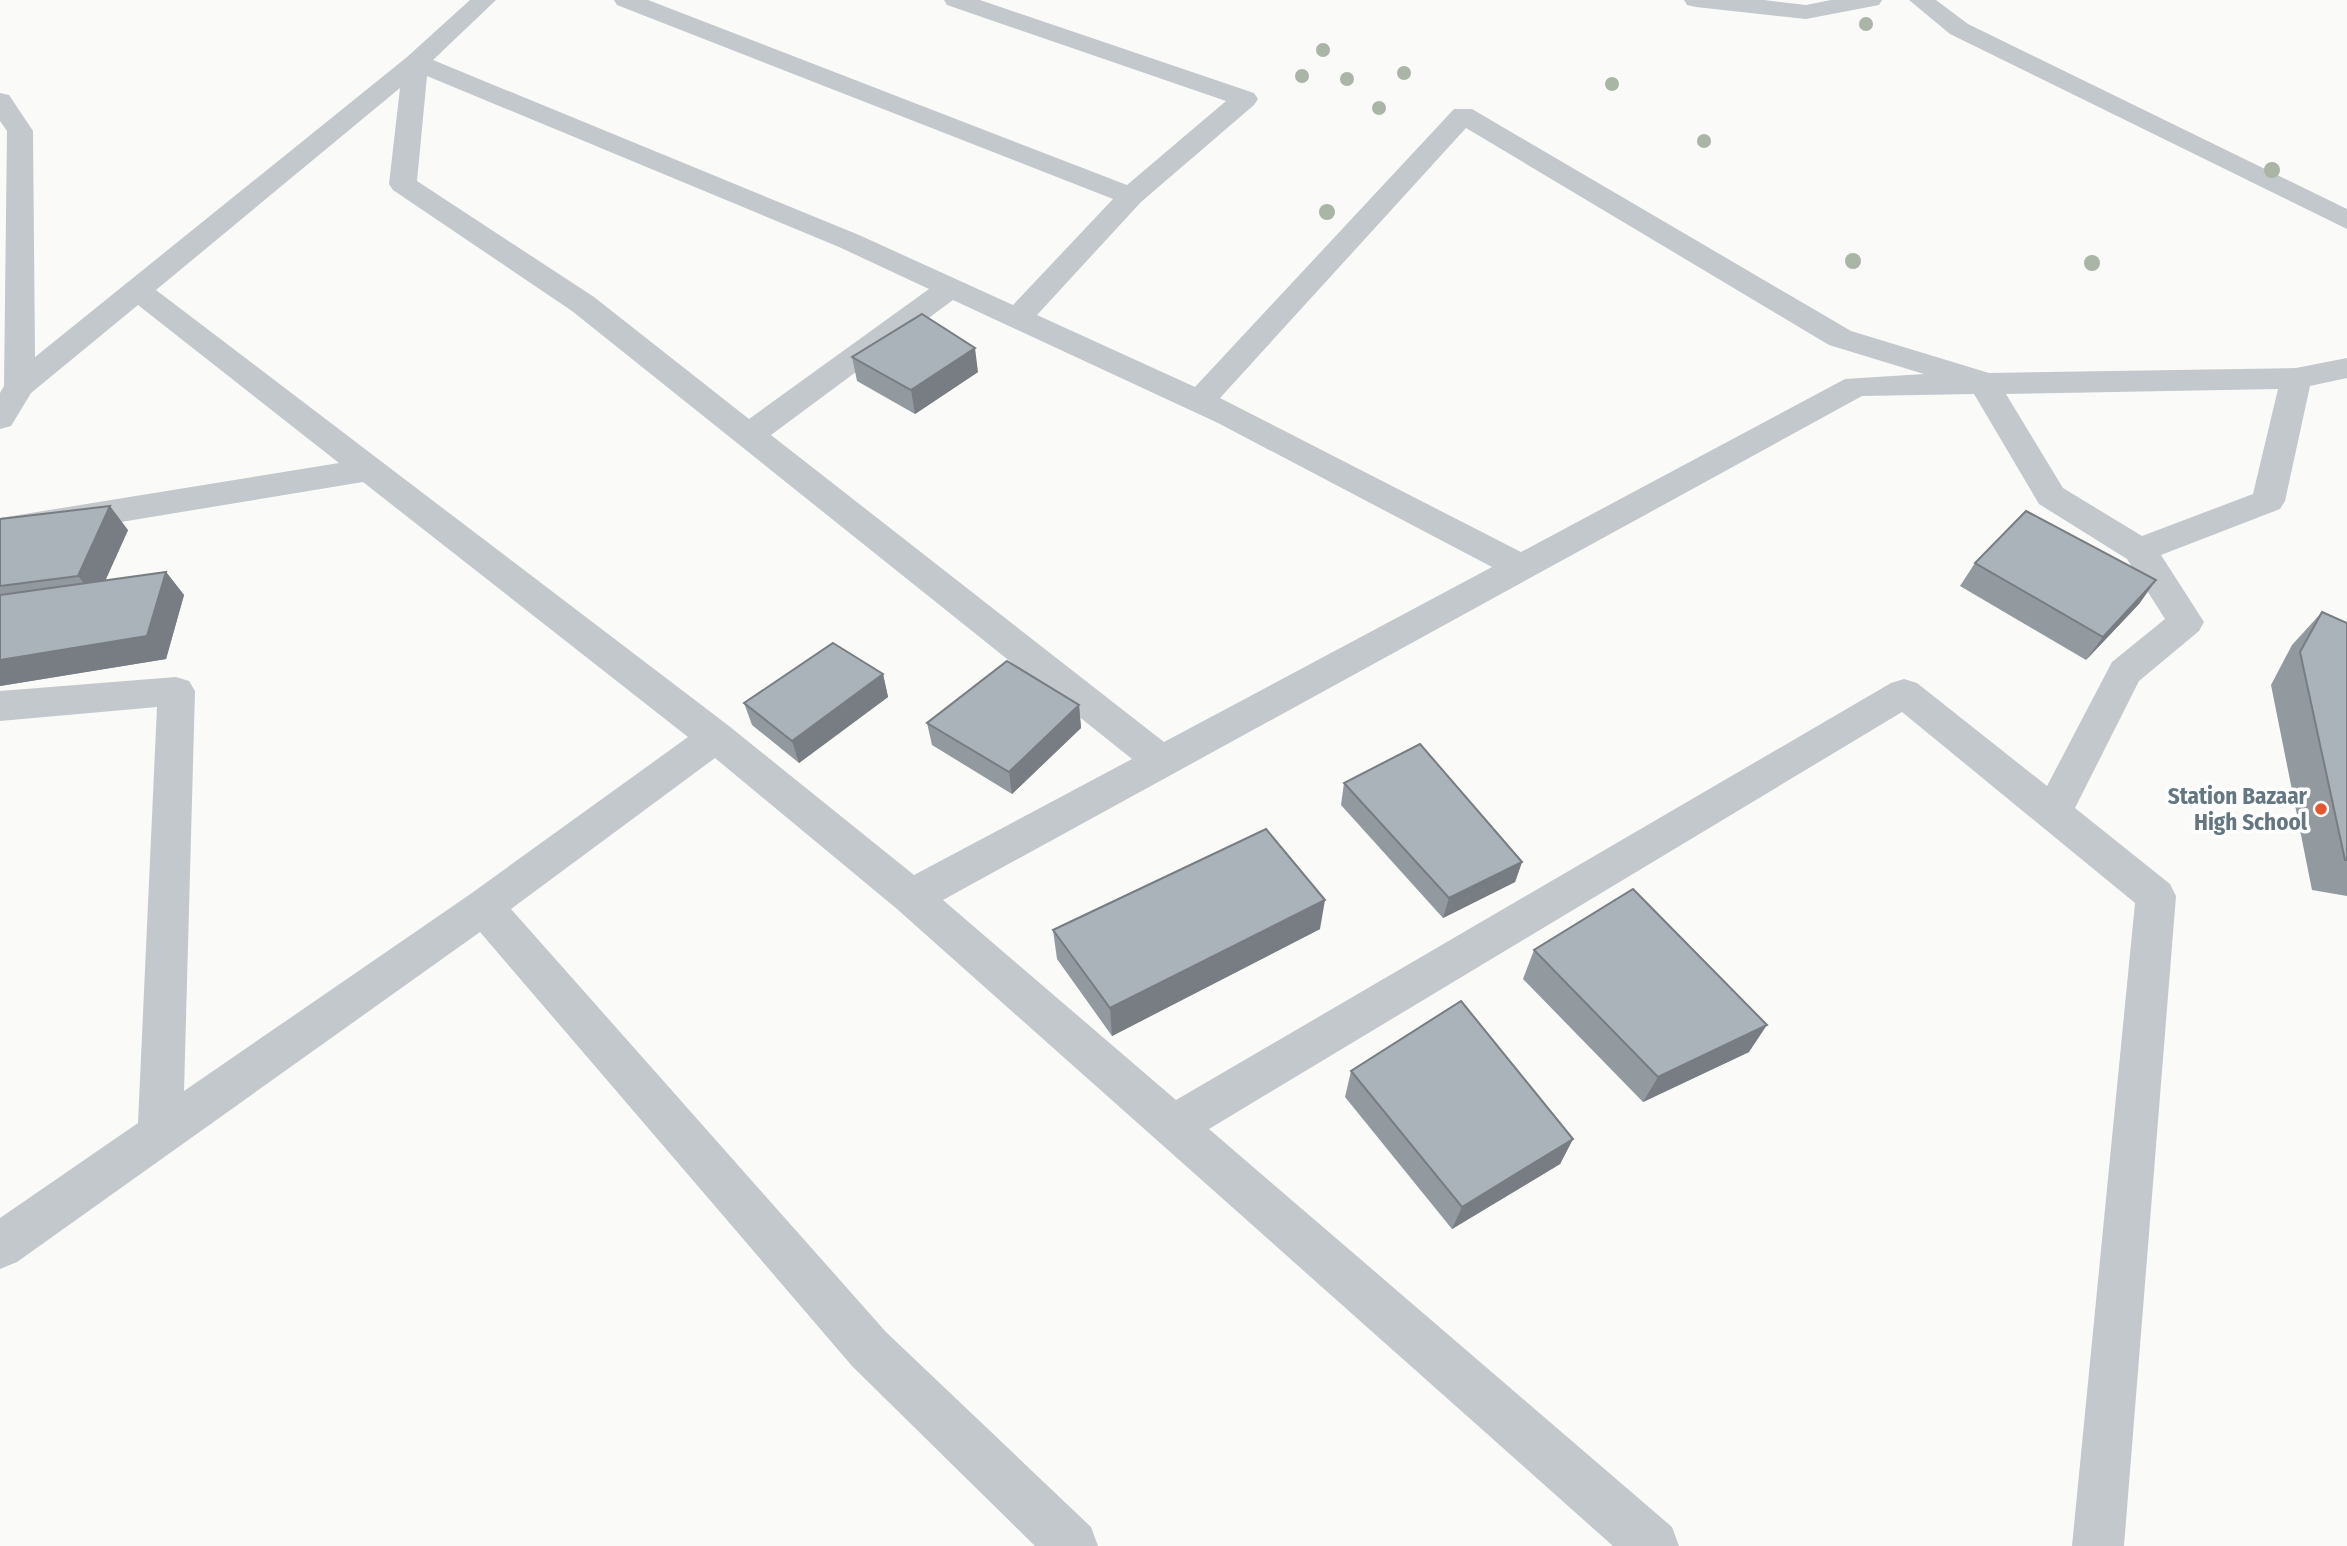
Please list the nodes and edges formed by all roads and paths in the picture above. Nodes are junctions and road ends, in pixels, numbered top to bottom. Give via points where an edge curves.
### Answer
1 (484, 0) edge
2 (626, 0) edge
3 (957, 0) edge
4 (1696, 0) edge
5 (1870, 0) edge
6 (1921, 0) edge
7 (416, 62) junction
8 (5, 117) edge
9 (1131, 196) junction
10 (2347, 220) edge
11 (10, 247) edge
12 (951, 287) junction
13 (139, 290) junction
14 (1018, 318) junction
15 (2347, 368) edge
16 (2296, 378) junction
17 (1983, 382) junction
18 (20, 386) junction
19 (1199, 402) junction
20 (0, 418) edge
21 (749, 435) junction
22 (372, 469) junction
23 (0, 530) edge
24 (2139, 550) junction
25 (1523, 568) junction
26 (0, 706) edge
27 (716, 737) junction
28 (1163, 762) junction
29 (2053, 813) junction
30 (911, 897) junction
31 (482, 907) junction
32 (1173, 1126) junction
33 (160, 1134) junction
34 (0, 1246) edge
35 (1072, 1546) edge
36 (1653, 1546) edge
37 (2098, 1546) edge

1 - 7 street
2 - 9 street
3 - 9 street via 1245,99
4 - 5 street via 1805,12
6 - 10 street via 1959,29
7 - 12 street
7 - 13 street
7 - 21 street via 403,184 583,304
8 - 11 street via 20,131
9 - 14 street
11 - 18 street
12 - 14 street
12 - 21 street
13 - 18 street
13 - 22 street
14 - 19 street
15 - 16 street
16 - 17 street
16 - 24 street via 2268,501
17 - 19 street via 1840,338 1463,114
17 - 24 street via 2051,496
17 - 25 street via 1856,386
18 - 20 street
19 - 25 street
21 - 28 street
22 - 23 street
22 - 27 street
24 - 29 street via 2186,622 2125,671
25 - 28 street
26 - 33 street via 176,691
27 - 30 street
27 - 31 street
28 - 30 street
29 - 32 street via 1903,693
29 - 37 street via 2156,896
30 - 32 street
31 - 33 street
31 - 35 street via 869,1349
32 - 36 street
33 - 34 street

